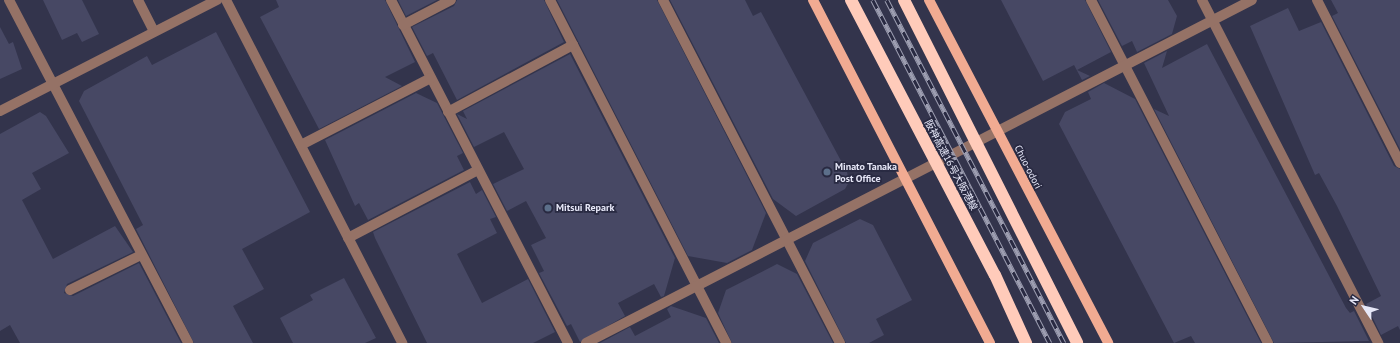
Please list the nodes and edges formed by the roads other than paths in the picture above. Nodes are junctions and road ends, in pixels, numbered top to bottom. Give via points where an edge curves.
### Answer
1 (9, 0) edge
2 (138, 0) edge
3 (218, 0) edge
4 (226, 0) edge
5 (391, 0) edge
6 (451, 0) edge
7 (550, 0) edge
8 (663, 0) edge
9 (813, 0) edge
10 (851, 0) edge
11 (904, 0) edge
12 (929, 0) edge
13 (1091, 0) edge
14 (1202, 0) edge
15 (1252, 0) edge
16 (1317, 0) edge
17 (1212, 20) junction
18 (404, 25) junction
19 (154, 31) junction
20 (573, 45) junction
21 (1125, 66) junction
22 (431, 78) junction
23 (51, 85) junction
24 (0, 111) edge
25 (448, 112) junction
26 (997, 131) junction
27 (301, 145) junction
28 (1400, 163) edge
29 (478, 170) junction
30 (906, 178) junction
31 (348, 238) junction
32 (787, 240) junction
33 (141, 255) junction
34 (697, 286) junction
35 (70, 290) dead end
36 (188, 343) edge
37 (402, 343) edge
38 (568, 343) edge
39 (586, 343) edge
40 (726, 343) edge
41 (840, 343) edge
42 (990, 343) edge
43 (1026, 343) edge
44 (1077, 343) edge
45 (1108, 343) edge
46 (1268, 343) edge
47 (1378, 343) edge

1 - 23 street
2 - 19 street
3 - 19 street
4 - 27 street
5 - 18 street
6 - 18 street
7 - 20 street
8 - 32 street
9 - 30 main road
10 - 43 highway, 阪神高速16号大阪港線, bridge via 995,275
11 - 44 highway, bridge
12 - 26 main road, Chuo-odori
13 - 21 street
14 - 17 street
15 - 17 street
16 - 28 street
17 - 21 street
17 - 47 street
18 - 22 street
19 - 23 street
20 - 25 street
20 - 34 street
21 - 26 street
21 - 46 street
22 - 25 street
22 - 27 street
23 - 24 street
23 - 33 street
25 - 29 street
26 - 30 street
26 - 45 main road, Chuo-odori
27 - 31 street
29 - 31 street
29 - 38 street
30 - 32 street
30 - 42 main road
31 - 37 street
32 - 34 street
32 - 41 street
33 - 35 street
33 - 36 street
34 - 39 street
34 - 40 street

